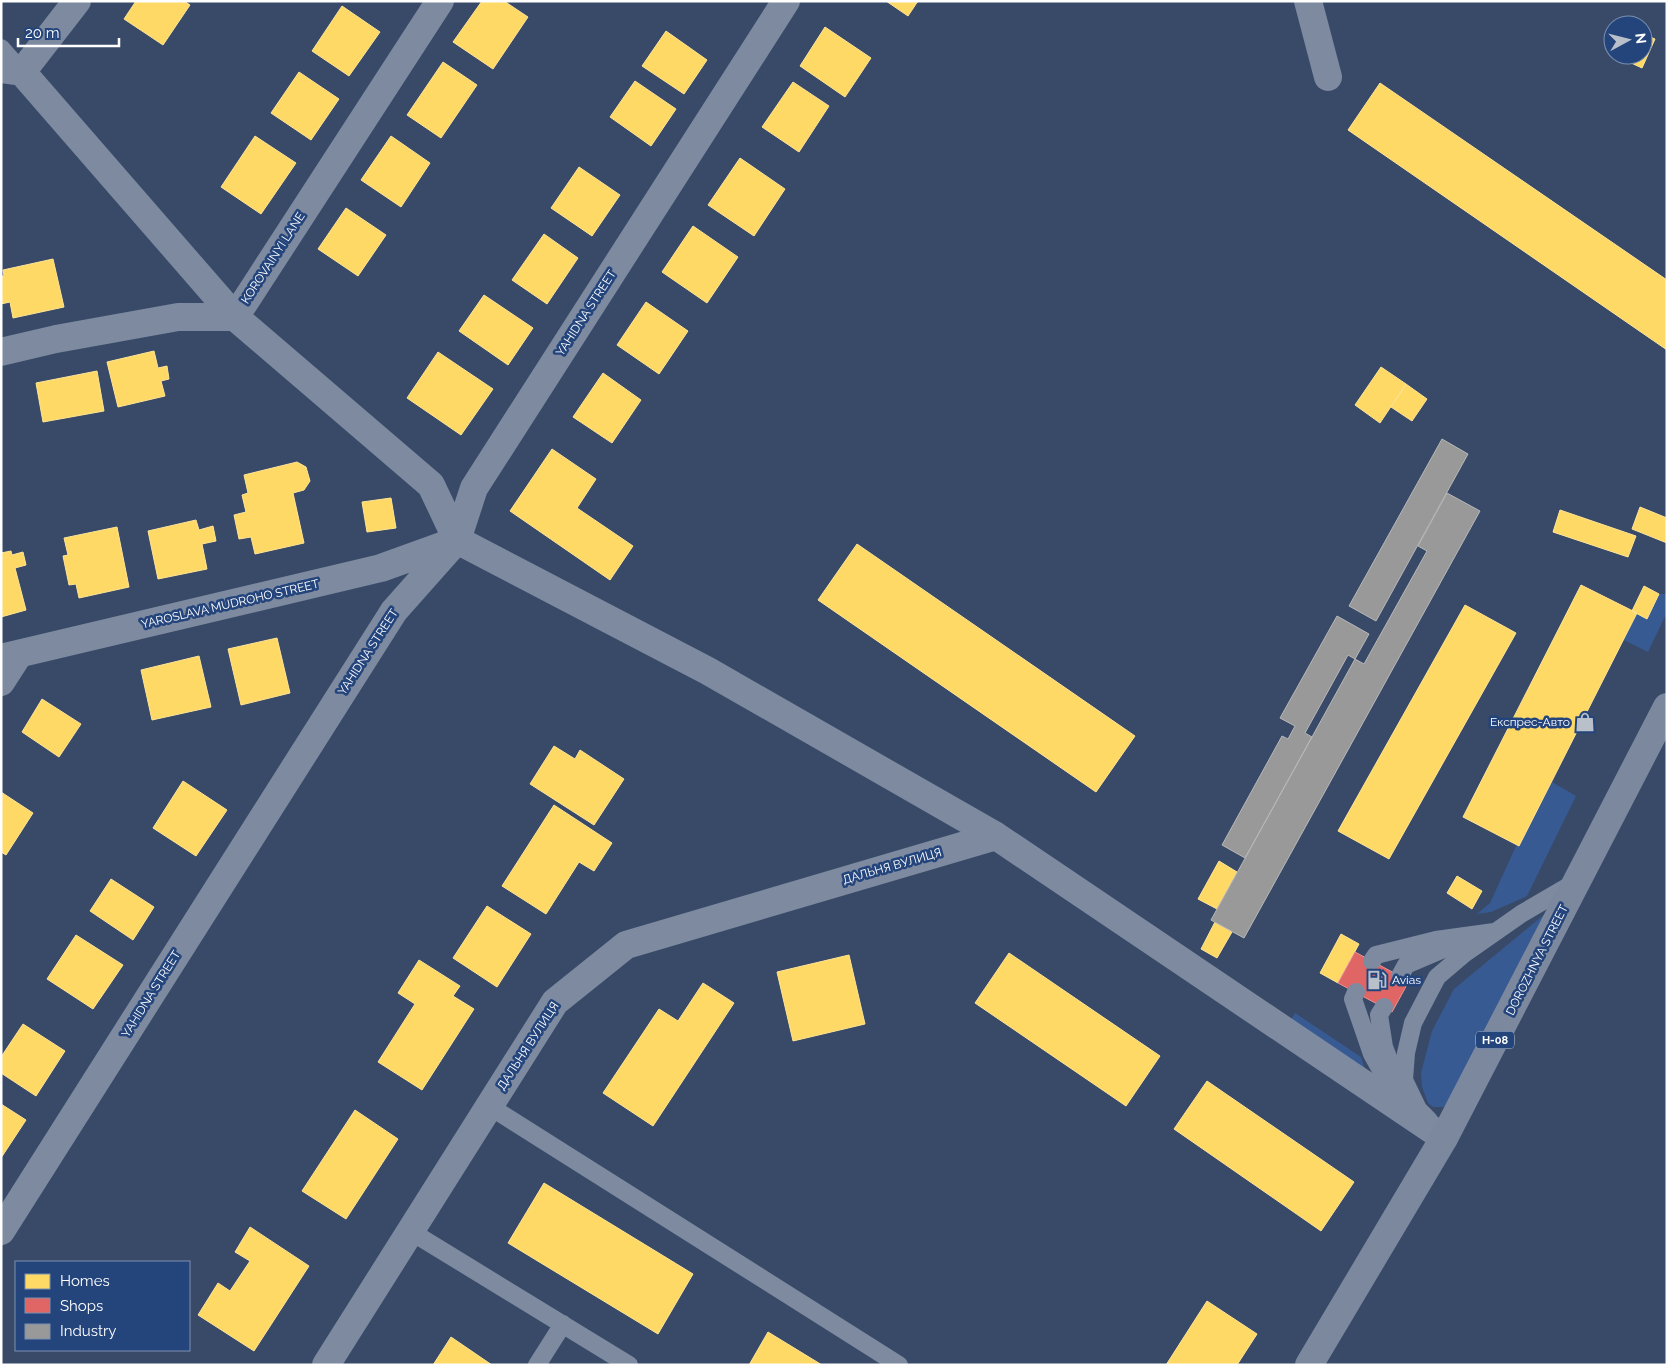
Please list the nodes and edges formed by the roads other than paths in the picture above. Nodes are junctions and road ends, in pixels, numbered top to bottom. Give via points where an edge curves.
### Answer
1 (77, 1) edge
2 (440, 1) edge
3 (786, 1) edge
4 (1308, 1) edge
5 (1, 48) edge
6 (12, 70) edge
7 (1328, 77) dead end
8 (235, 317) junction
9 (1, 352) edge
10 (457, 540) junction
11 (10, 656) edge
12 (1, 682) edge
13 (1667, 708) edge
14 (996, 836) junction
15 (1578, 880) junction
16 (1499, 931) junction
17 (1372, 961) dead end
18 (1400, 976) dead end
19 (1356, 992) dead end
20 (1384, 1007) dead end
21 (489, 1106) junction
22 (1418, 1109) junction
23 (1444, 1138) junction
24 (1, 1231) edge
25 (410, 1232) junction
26 (563, 1324) junction
27 (326, 1365) edge
28 (537, 1365) edge
29 (630, 1365) edge
30 (899, 1365) edge
31 (1309, 1365) edge

1 - 6 street
2 - 8 street, KOROVAINYI LANE
3 - 10 street, YAHIDNA STREET via 474,488
4 - 7 street
5 - 6 lane
6 - 8 street
8 - 9 street, KOROVAINYI LANE via 178,316
8 - 10 street via 431,485
10 - 11 street, YAROSLAVA MUDROHO STREET via 382,568
10 - 14 street via 708,671
10 - 24 street, YAHIDNA STREET via 394,611
11 - 12 street
13 - 15 main road, DOROZHNYA STREET / Н-08
14 - 21 street, ДАЛЬНЯ ВУЛИЦЯ via 626,945 555,1002
14 - 23 street
15 - 16 lane
15 - 23 main road, DOROZHNYA STREET / Н-08
16 - 17 lane via 1436,940 1376,954
16 - 18 lane via 1406,965
16 - 22 lane via 1437,977 1413,1023 1404,1080
19 - 22 lane via 1353,999 1372,1054 1386,1079
20 - 22 lane via 1379,1015 1384,1047 1396,1078
21 - 25 street, ДАЛЬНЯ ВУЛИЦЯ
21 - 30 lane
22 - 23 lane
23 - 31 main road, DOROZHNYA STREET / Н-08
25 - 26 lane
25 - 27 street, ДАЛЬНЯ ВУЛИЦЯ
26 - 28 lane
26 - 29 lane

